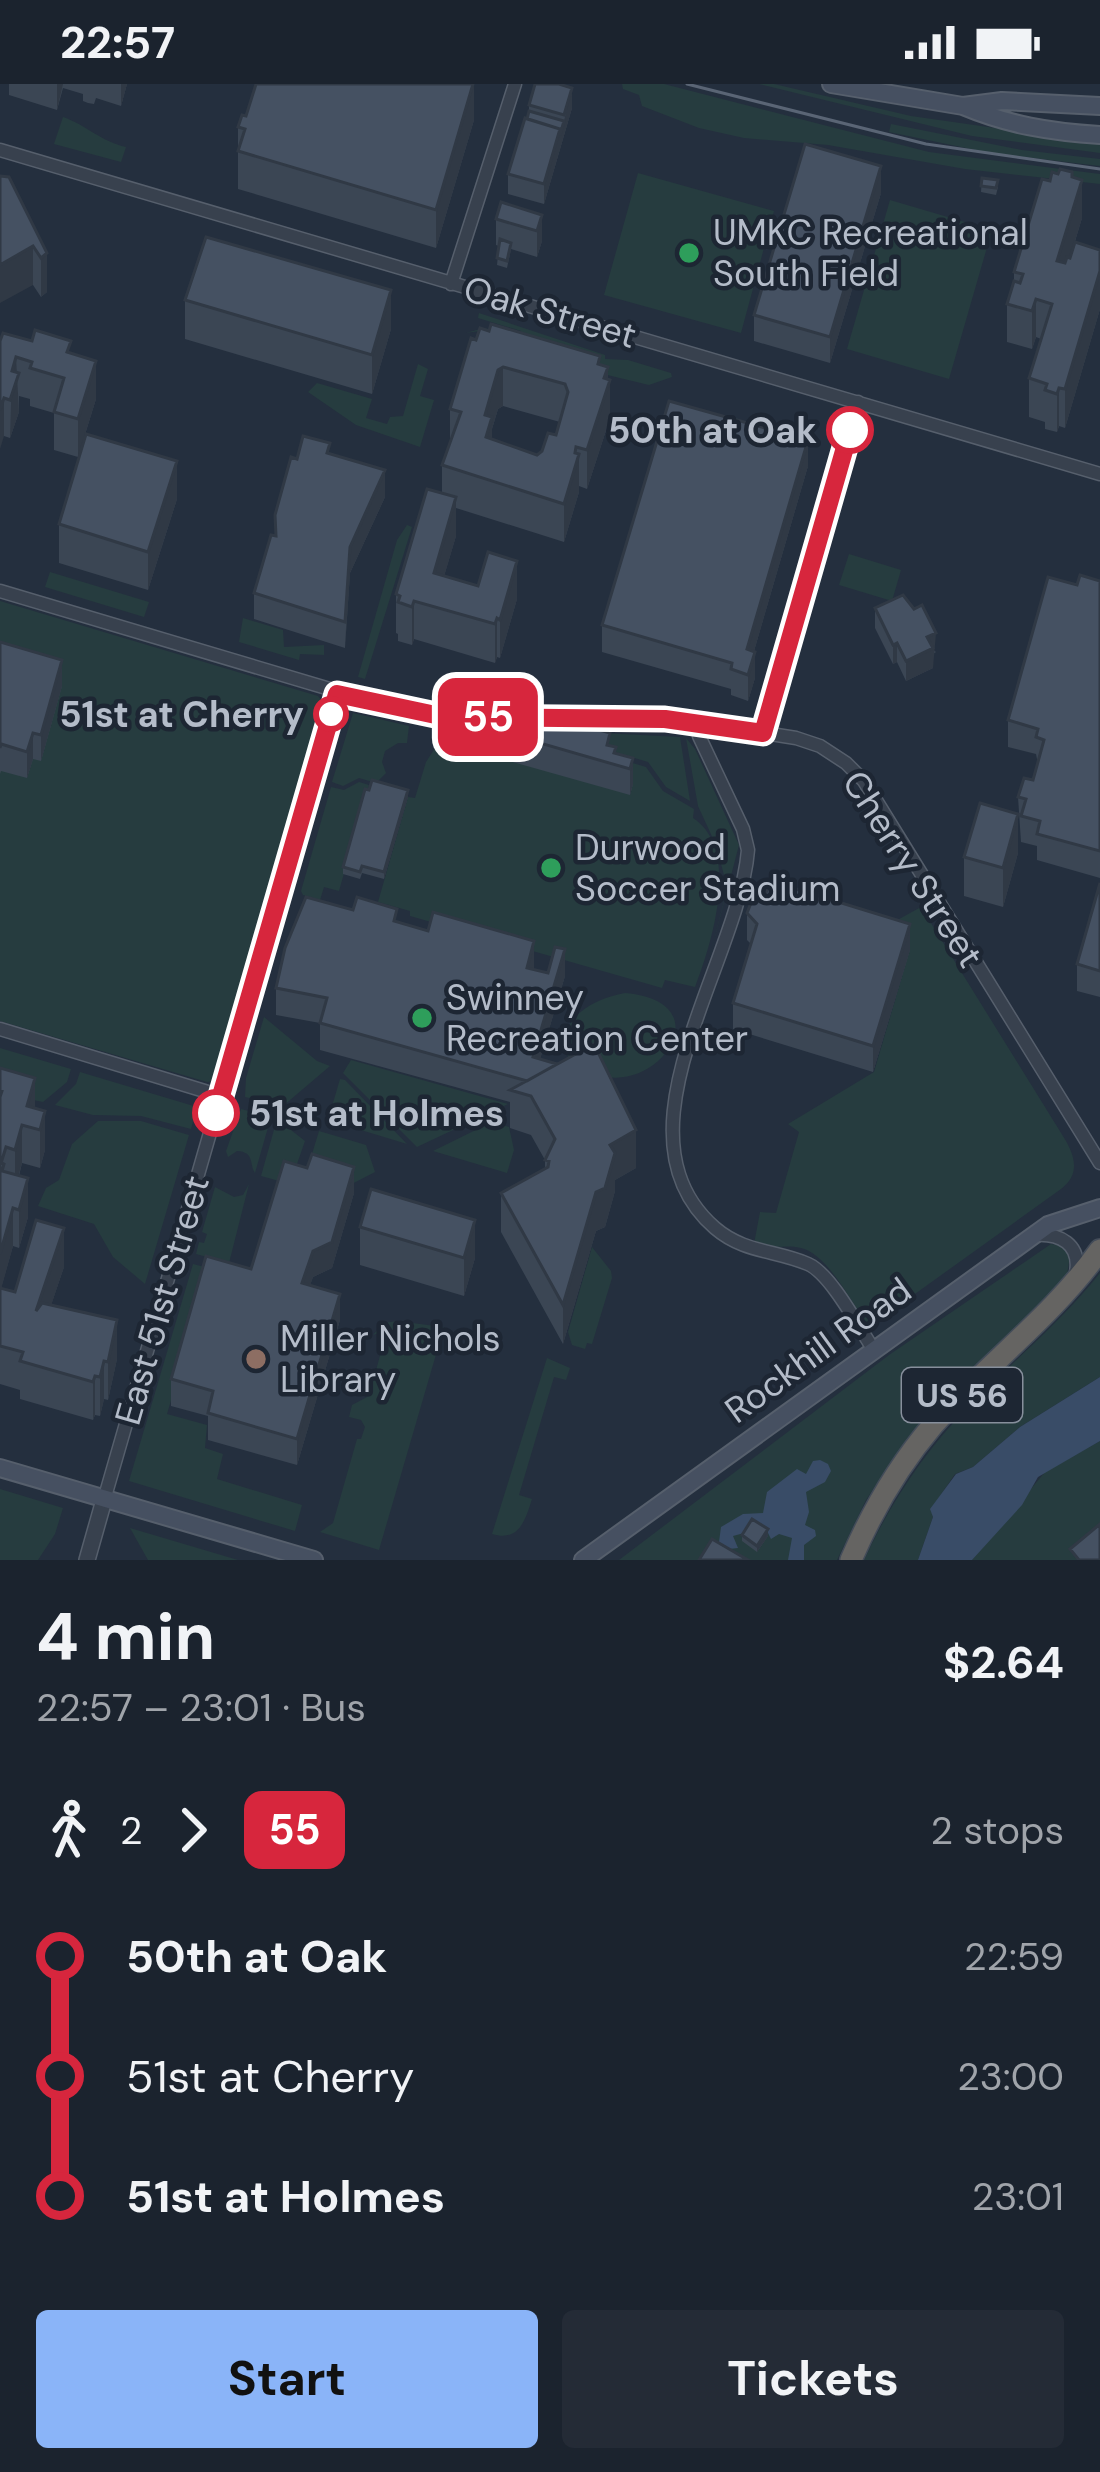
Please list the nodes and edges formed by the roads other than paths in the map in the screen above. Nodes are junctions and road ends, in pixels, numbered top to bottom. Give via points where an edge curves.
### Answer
1 (515, 84) edge
2 (831, 84) edge
3 (963, 106) junction
4 (1100, 106) edge
5 (1100, 136) edge
6 (0, 150) edge
7 (451, 284) junction
8 (859, 402) junction
9 (1100, 474) edge
10 (0, 591) edge
11 (337, 694) junction
12 (701, 723) junction
13 (763, 733) junction
14 (0, 1029) edge
15 (221, 1096) junction
16 (1100, 1163) edge
17 (1100, 1208) edge
18 (1033, 1235) junction
19 (1100, 1250) edge
20 (1074, 1284) junction
21 (874, 1350) junction
22 (0, 1468) edge
23 (104, 1500) junction
24 (86, 1560) edge
25 (314, 1560) edge
26 (583, 1560) edge
27 (851, 1560) edge

1 - 7 street
2 - 3 main road
3 - 4 main road
3 - 5 main road via 999,121
6 - 7 street, Oak Street
7 - 8 street, Oak Street
8 - 9 street, Oak Street
8 - 13 street
10 - 11 street, Cherry Street
11 - 12 street, Cherry Street via 445,717
11 - 15 street, East 51st Street
12 - 13 street, Cherry Street
12 - 21 street via 699,736 748,850 676,1093 676,1172 693,1202 736,1244 821,1272
13 - 16 street, Cherry Street via 820,746 864,781
14 - 15 street
15 - 23 street, East 51st Street
17 - 18 main road, Rockhill Road
18 - 20 street via 1071,1244
18 - 21 main road, Rockhill Road
19 - 20 highway, US 56
20 - 27 highway, US 56 via 932,1426 896,1472
21 - 26 main road, Rockhill Road
22 - 23 main road
23 - 24 street, East 51st Street
23 - 25 main road

